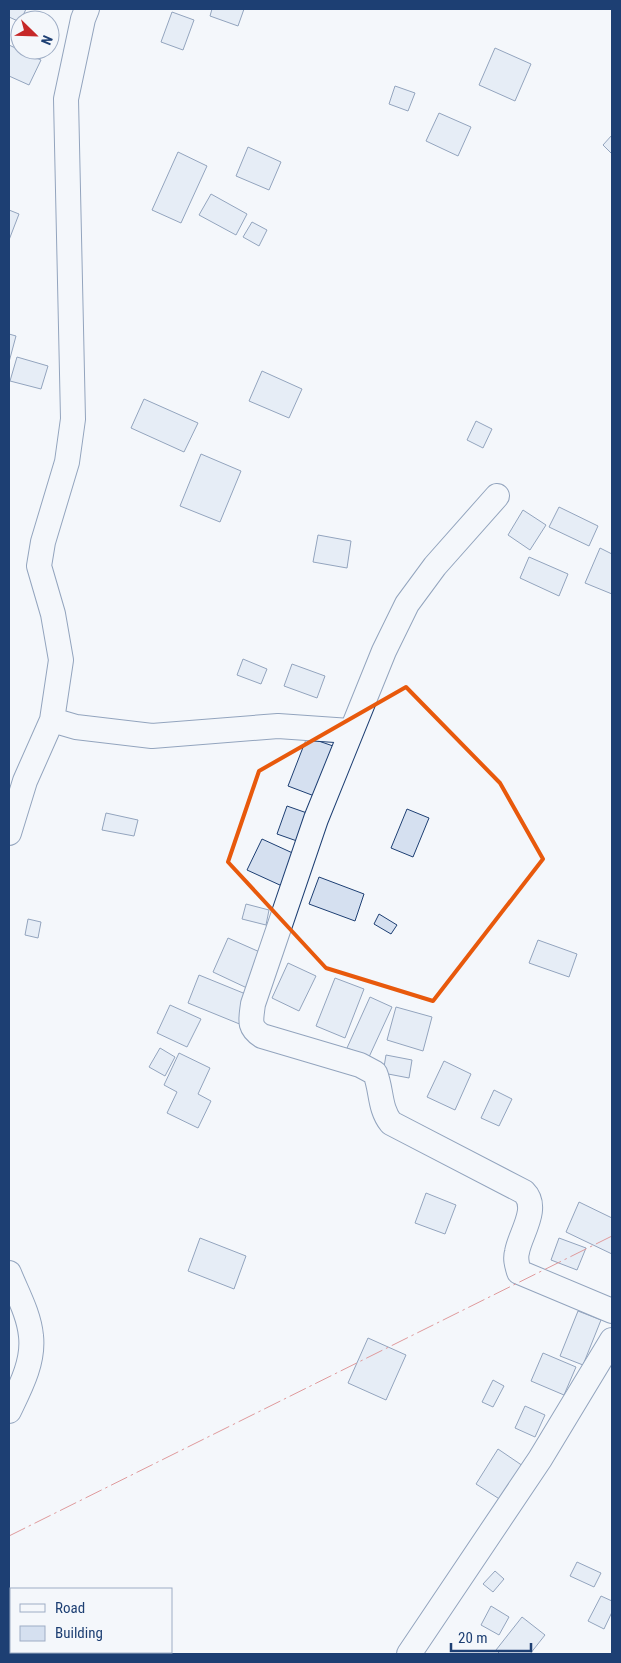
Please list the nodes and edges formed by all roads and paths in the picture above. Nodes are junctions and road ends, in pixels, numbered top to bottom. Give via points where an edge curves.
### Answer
1 (87, 9) edge
2 (497, 496) dead end
3 (52, 720) junction
4 (350, 731) junction
5 (9, 833) edge
6 (9, 1273) edge
7 (612, 1311) edge
8 (612, 1340) edge
9 (9, 1411) edge
10 (409, 1654) edge

1 - 3 street via 66,99 72,438 39,566 53,614 61,660
2 - 4 street via 407,604
3 - 4 street via 76,727 152,736 278,726
3 - 5 street via 24,781
4 - 7 street via 316,819 253,1004 251,1022 254,1031 375,1073 382,1109 391,1124 528,1196 527,1223 517,1251 519,1272
6 - 9 street via 27,1315 32,1337 23,1381
8 - 10 street via 540,1459

